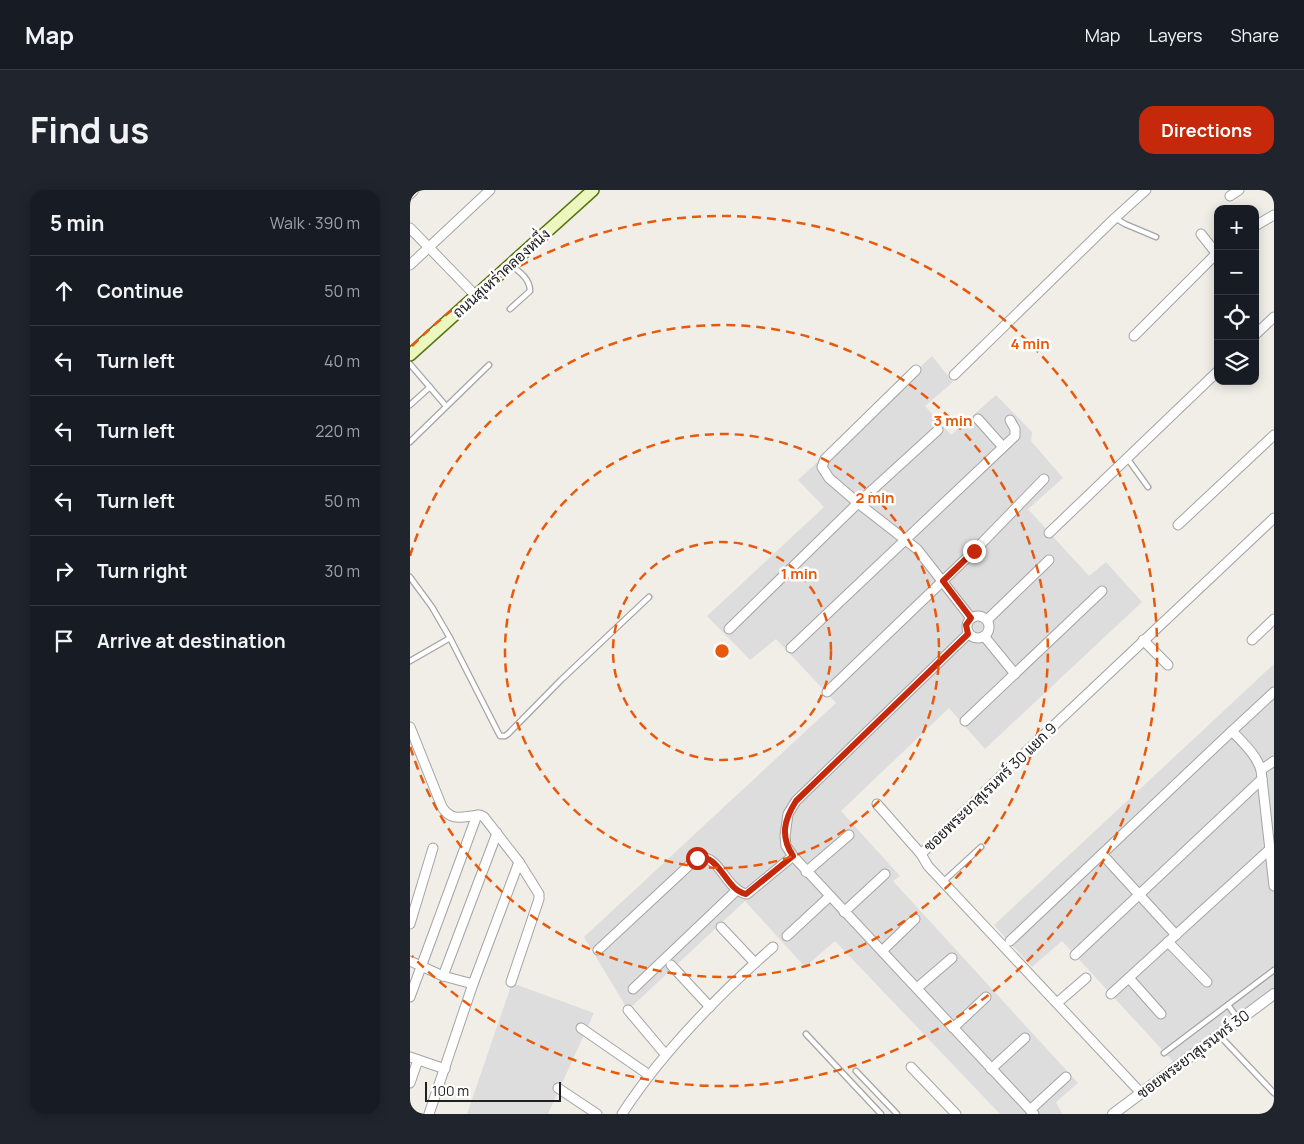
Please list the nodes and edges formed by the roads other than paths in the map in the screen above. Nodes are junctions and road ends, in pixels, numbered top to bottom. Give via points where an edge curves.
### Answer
1 (414, 190) edge
2 (490, 190) edge
3 (593, 190) edge
4 (1146, 190) edge
5 (1239, 190) edge
6 (410, 194) edge
7 (1230, 196) dead end
8 (1274, 214) edge
9 (1115, 218) junction
10 (1259, 223) edge
11 (410, 228) edge
12 (1200, 234) dead end
13 (1156, 237) dead end
14 (429, 247) junction
15 (1215, 250) edge
16 (1214, 255) edge
17 (410, 264) edge
18 (511, 264) junction
19 (476, 296) junction
20 (510, 310) dead end
21 (1274, 317) edge
22 (1259, 331) edge
23 (1134, 336) dead end
24 (410, 355) edge
25 (410, 364) edge
26 (489, 365) dead end
27 (916, 370) dead end
28 (954, 375) dead end
29 (1214, 375) edge
30 (430, 387) junction
31 (410, 405) edge
32 (446, 406) junction
33 (978, 419) dead end
34 (1010, 420) dead end
35 (938, 430) dead end
36 (1274, 434) edge
37 (410, 442) edge
38 (1003, 447) junction
39 (1127, 458) junction
40 (1044, 479) dead end
41 (1148, 487) dead end
42 (858, 503) junction
43 (1274, 518) edge
44 (1178, 525) dead end
45 (1049, 533) dead end
46 (906, 539) junction
47 (1049, 560) dead end
48 (410, 576) edge
49 (943, 581) junction
50 (1102, 591) dead end
51 (649, 598) dead end
52 (971, 618) junction
53 (1274, 619) edge
54 (987, 620) junction
55 (729, 629) dead end
56 (968, 634) junction
57 (984, 636) junction
58 (450, 638) junction
59 (1143, 640) junction
60 (1252, 640) dead end
61 (791, 648) dead end
62 (410, 661) edge
63 (1168, 665) dead end
64 (1015, 674) junction
65 (827, 692) dead end
66 (1274, 692) edge
67 (965, 720) dead end
68 (410, 727) edge
69 (1232, 731) junction
70 (1274, 760) edge
71 (1261, 774) junction
72 (877, 804) dead end
73 (477, 816) junction
74 (497, 833) junction
75 (849, 835) dead end
76 (434, 848) dead end
77 (981, 848) dead end
78 (1270, 849) junction
79 (921, 854) junction
80 (1102, 854) junction
81 (793, 856) junction
82 (519, 862) junction
83 (806, 872) junction
84 (885, 874) dead end
85 (943, 882) junction
86 (1274, 886) edge
87 (737, 890) junction
88 (1140, 894) junction
89 (829, 897) junction
90 (844, 912) junction
91 (916, 919) dead end
92 (410, 924) edge
93 (721, 927) dead end
94 (1176, 935) junction
95 (787, 936) dead end
96 (1010, 941) dead end
97 (1168, 942) junction
98 (773, 948) dead end
99 (598, 950) dead end
100 (882, 951) junction
101 (1075, 955) dead end
102 (952, 958) dead end
103 (410, 961) edge
104 (755, 963) junction
105 (671, 965) dead end
106 (420, 967) junction
107 (1274, 970) edge
108 (443, 976) junction
109 (1086, 978) dead end
110 (1129, 978) junction
111 (511, 982) dead end
112 (1207, 982) dead end
113 (473, 984) junction
114 (917, 988) junction
115 (634, 989) dead end
116 (1111, 994) dead end
117 (1274, 994) edge
118 (410, 997) edge
119 (986, 997) dead end
120 (1057, 1003) junction
121 (1228, 1005) junction
122 (710, 1007) junction
123 (628, 1010) dead end
124 (1161, 1014) dead end
125 (1239, 1020) junction
126 (581, 1028) dead end
127 (953, 1028) junction
128 (806, 1034) dead end
129 (1219, 1035) junction
130 (1025, 1038) dead end
131 (1164, 1052) dead end
132 (665, 1054) junction
133 (414, 1059) edge
134 (911, 1068) dead end
135 (445, 1069) junction
136 (991, 1069) junction
137 (856, 1071) dead end
138 (649, 1075) junction
139 (1066, 1077) dead end
140 (410, 1083) edge
141 (558, 1088) dead end
142 (1274, 1092) edge
143 (1141, 1093) junction
144 (1032, 1112) edge
145 (429, 1114) edge
146 (597, 1114) edge
147 (622, 1114) edge
148 (881, 1114) edge
149 (897, 1114) edge
150 (956, 1114) edge
151 (1112, 1114) edge

1 - 6 street
2 - 14 street
3 - 18 main road, ถนนสุเหร่าคลองหนึ่ง
4 - 9 street
5 - 7 street
8 - 10 street
9 - 13 lane
9 - 28 street
11 - 14 street
12 - 15 street
14 - 17 street
14 - 19 street
16 - 23 street
18 - 19 main road, ถนนสุเหร่าคลองหนึ่ง
18 - 20 lane via 526,278 530,291
19 - 24 main road, ถนนสุเหร่าคลองหนึ่ง
21 - 22 street
25 - 30 lane
26 - 32 lane
27 - 42 street via 822,463 829,478
29 - 39 street
30 - 31 lane
30 - 32 lane
32 - 37 lane
33 - 38 street
34 - 38 street via 1015,434
35 - 42 street
36 - 44 street
38 - 46 street
39 - 41 lane
39 - 45 street
40 - 49 street
42 - 46 street
42 - 55 street
43 - 59 street, ซอยพระยาสุเรนทร์ 30 แยก 9
46 - 49 street
46 - 61 street
47 - 54 street
48 - 58 lane
49 - 52 street
49 - 65 street
50 - 64 street
51 - 58 lane via 505,736 496,732
52 - 54 street via 979,616
52 - 56 street via 966,625
53 - 60 street
54 - 57 street via 989,628
56 - 57 street via 976,638
56 - 81 street via 796,801 788,814 785,836 786,846
57 - 64 street
58 - 62 lane
59 - 63 street
59 - 79 street, ซอยพระยาสุเรนทร์ 30 แยก 9
64 - 67 street
66 - 69 street
68 - 73 street via 447,814 454,818
69 - 71 street via 1251,751 1259,763
69 - 80 street
70 - 71 street
71 - 78 street
71 - 88 street
72 - 79 street
73 - 74 street via 484,817
73 - 106 street
74 - 82 street
74 - 108 street
75 - 83 street
76 - 92 street
77 - 85 lane
78 - 86 street
78 - 94 street
79 - 85 street, ซอยพระยาสุเรนทร์ 30 แยก 9
80 - 88 street
80 - 96 street
81 - 83 street
81 - 87 street via 751,892 746,894
82 - 111 street via 535,886 539,899
82 - 113 street
83 - 89 street
84 - 90 street
85 - 120 street, ซอยพระยาสุเรนทร์ 30 แยก 9
87 - 99 street via 711,859 697,858
87 - 115 street
88 - 94 street
88 - 101 street
89 - 90 street
89 - 95 street
90 - 100 street
91 - 100 street
93 - 104 street
94 - 97 street
97 - 110 street
97 - 112 street
98 - 104 street
100 - 114 street
102 - 114 street
103 - 106 street
104 - 122 street
105 - 122 street
106 - 108 street
106 - 118 street
107 - 121 lane
108 - 113 street
109 - 120 street
110 - 116 street
110 - 124 street
113 - 135 street
114 - 127 street
117 - 125 street, ซอยพระยาสุเรนทร์ 30
119 - 127 street
120 - 143 street, ซอยพระยาสุเรนทร์ 30 แยก 9
121 - 125 lane
121 - 131 lane
122 - 132 street
123 - 132 street
125 - 129 street, ซอยพระยาสุเรนทร์ 30
126 - 138 street
127 - 136 street
128 - 148 lane
129 - 142 lane
129 - 143 street, ซอยพระยาสุเรนทร์ 30
130 - 136 street
132 - 138 street
133 - 135 street
133 - 140 street
134 - 150 street
135 - 145 street
136 - 144 street
137 - 149 lane
138 - 147 street
139 - 144 street
141 - 146 street
143 - 151 street, ซอยพระยาสุเรนทร์ 30

